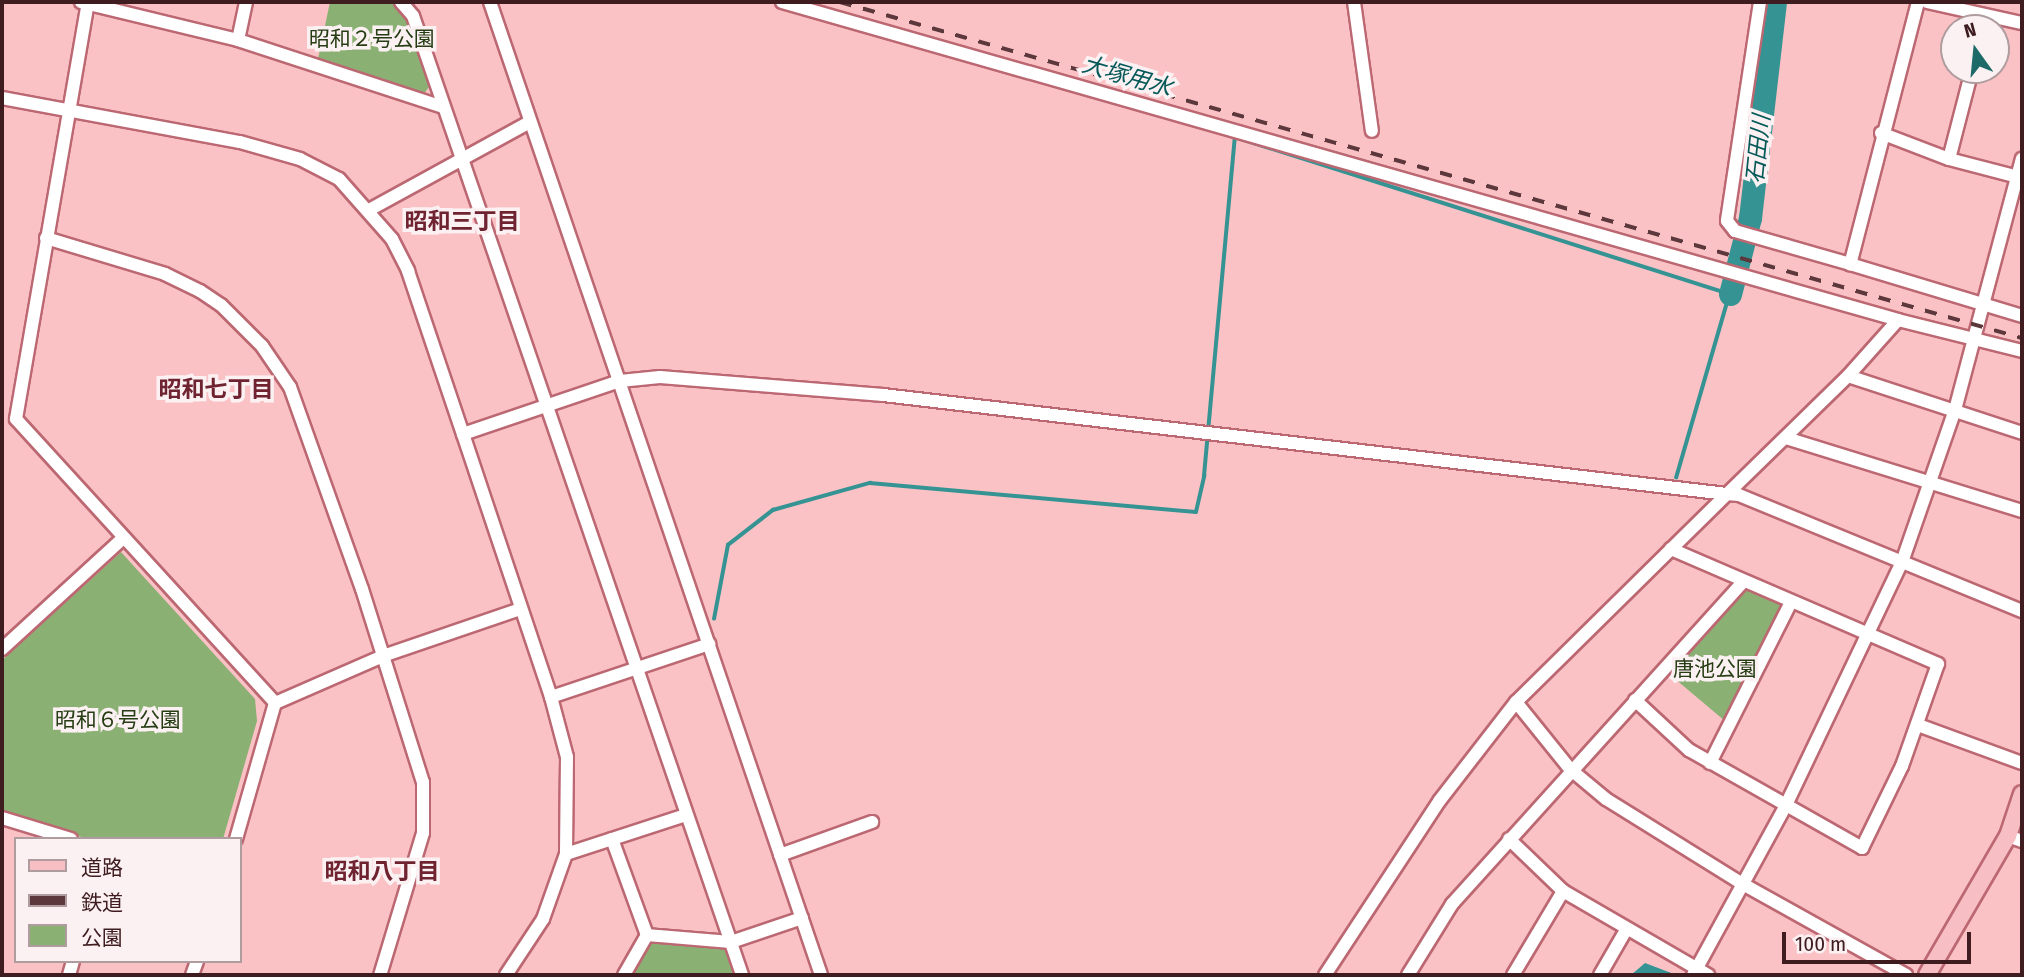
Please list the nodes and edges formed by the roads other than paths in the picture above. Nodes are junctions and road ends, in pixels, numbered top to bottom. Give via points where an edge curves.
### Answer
1 (86, 2) edge
2 (246, 2) edge
3 (401, 2) edge
4 (490, 2) edge
5 (782, 2) edge
6 (1354, 2) edge
7 (1760, 2) edge
8 (1918, 2) edge
9 (1927, 2) edge
10 (1960, 14) edge
11 (238, 40) junction
12 (1968, 84) edge
13 (2, 98) edge
14 (443, 107) junction
15 (71, 111) junction
16 (530, 122) junction
17 (1372, 131) dead end
18 (1881, 133) junction
19 (460, 158) junction
20 (1949, 159) junction
21 (2022, 159) edge
22 (2020, 177) edge
23 (369, 210) junction
24 (46, 238) junction
25 (1850, 264) junction
26 (1985, 306) junction
27 (2022, 316) edge
28 (1898, 320) junction
29 (1976, 339) junction
30 (2022, 351) edge
31 (1848, 376) junction
32 (620, 381) junction
33 (546, 406) junction
34 (1955, 410) junction
35 (16, 419) junction
36 (2, 424) edge
37 (2022, 433) edge
38 (463, 434) junction
39 (1786, 438) junction
40 (1933, 483) junction
41 (1727, 494) junction
42 (2022, 511) edge
43 (123, 538) junction
44 (1671, 549) junction
45 (1902, 562) junction
46 (1743, 582) junction
47 (1791, 602) junction
48 (520, 609) junction
49 (2022, 611) edge
50 (1870, 635) junction
51 (709, 644) junction
52 (2, 649) edge
53 (383, 656) junction
54 (635, 669) junction
55 (551, 697) junction
56 (1635, 700) junction
57 (1516, 702) junction
58 (275, 703) junction
59 (1918, 725) junction
60 (1710, 763) junction
61 (2022, 763) edge
62 (1570, 769) junction
63 (2022, 794) edge
64 (1786, 805) junction
65 (685, 815) junction
66 (2, 818) edge
67 (872, 822) dead end
68 (64, 837) edge
69 (237, 837) edge
70 (2015, 838) edge
71 (612, 839) junction
72 (1509, 839) junction
73 (566, 854) junction
74 (780, 855) junction
75 (1741, 883) junction
76 (1563, 891) junction
77 (802, 918) junction
78 (1626, 930) junction
79 (647, 935) junction
80 (731, 942) junction
81 (1699, 973) edge
82 (380, 975) edge
83 (506, 975) edge
84 (624, 975) edge
85 (742, 975) edge
86 (821, 975) edge
87 (1325, 975) edge
88 (1408, 975) edge
89 (1513, 975) edge
90 (1600, 975) edge
91 (1906, 975) edge
92 (1927, 975) edge

1 - 11 street
1 - 15 street
2 - 11 street
3 - 14 street via 413,16
4 - 16 street
5 - 28 street
6 - 17 street
7 - 25 street via 1727,221 1735,231
8 - 18 street
9 - 10 street
11 - 14 street
12 - 20 street
13 - 15 street
14 - 19 street
15 - 23 street via 240,142 300,159 338,179
15 - 24 street
16 - 19 street
16 - 32 street
18 - 20 street
18 - 25 street
19 - 23 street
19 - 33 street
20 - 22 street
21 - 22 street
22 - 26 street
23 - 38 street via 392,239 408,271
24 - 35 street
24 - 53 street via 188,285 221,305 262,346 290,387 305,420
25 - 26 street
26 - 27 street
26 - 29 street
28 - 29 street
28 - 31 street
29 - 30 street
29 - 34 street
31 - 34 street
31 - 39 street
32 - 33 street
32 - 41 street via 660,377 883,395
32 - 51 street
33 - 38 street
33 - 54 street
34 - 37 street
34 - 40 street
35 - 36 street
35 - 43 street
38 - 48 street
39 - 40 street
39 - 41 street
40 - 42 street
40 - 45 street
41 - 44 street
41 - 45 street
43 - 52 street
43 - 58 street
44 - 46 street
44 - 57 street
45 - 49 street
45 - 50 street
46 - 47 street
46 - 56 street
47 - 50 street
47 - 60 street
48 - 53 street
48 - 55 street
50 - 59 street via 1938,664
50 - 64 street
51 - 54 street
51 - 74 street
53 - 58 street
53 - 82 street via 424,794 419,851
54 - 55 street
54 - 65 street
55 - 73 street via 567,757
56 - 60 street
56 - 62 street
57 - 62 street
57 - 87 street via 1440,800
58 - 69 street
59 - 61 street
59 - 64 street via 1862,848
60 - 64 street
62 - 72 street
62 - 75 street via 1634,819
63 - 70 main road
64 - 75 street
65 - 71 street
65 - 80 street
66 - 68 street
67 - 74 street
70 - 92 main road
71 - 73 street
71 - 79 street
72 - 76 street
72 - 88 street via 1452,904
73 - 83 street via 543,919
74 - 77 street
75 - 81 street
75 - 91 street
76 - 78 street
76 - 89 street
77 - 80 street
77 - 86 street
78 - 81 street
78 - 90 street
79 - 80 street
79 - 84 street
80 - 85 street

